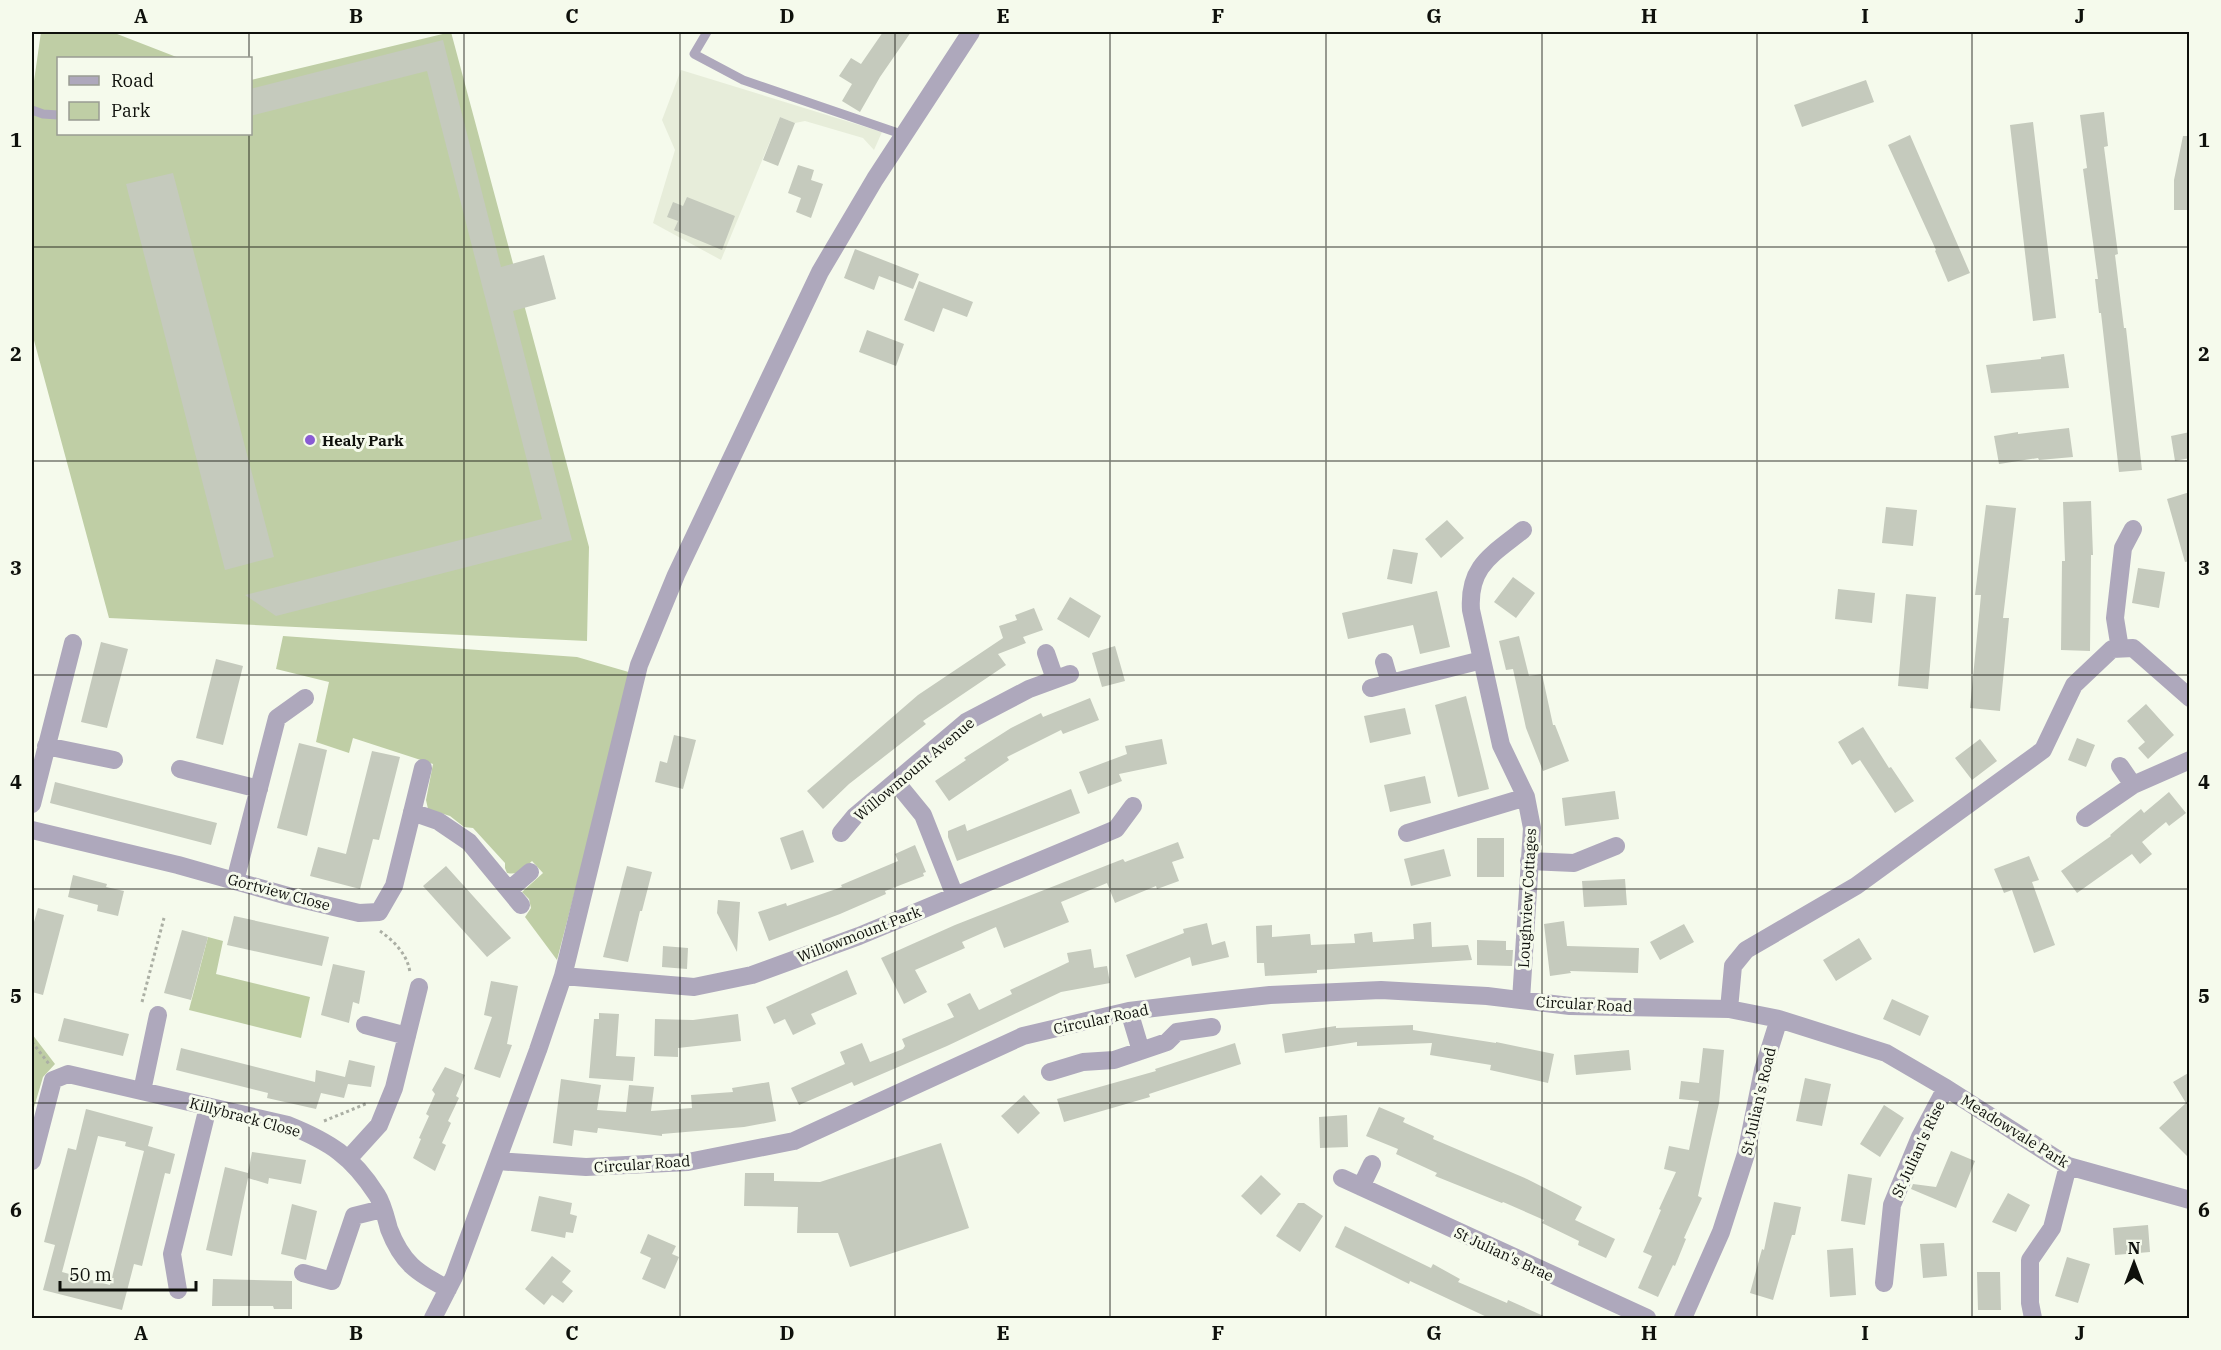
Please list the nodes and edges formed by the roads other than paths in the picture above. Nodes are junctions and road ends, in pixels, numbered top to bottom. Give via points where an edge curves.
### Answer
1 (707, 32) edge
2 (971, 32) edge
3 (32, 110) edge
4 (57, 115) edge
5 (904, 135) junction
6 (2133, 529) dead end
7 (1523, 530) dead end
8 (73, 643) dead end
9 (2120, 649) junction
10 (1046, 653) dead end
11 (1482, 660) junction
12 (1384, 662) dead end
13 (1390, 683) junction
14 (1371, 688) dead end
15 (305, 698) dead end
16 (2190, 698) edge
17 (46, 746) junction
18 (114, 760) dead end
19 (2190, 760) edge
20 (2120, 766) dead end
21 (423, 768) dead end
22 (180, 769) dead end
23 (896, 782) junction
24 (2133, 784) junction
25 (259, 789) junction
26 (1526, 797) junction
27 (32, 804) edge
28 (1133, 806) dead end
29 (412, 812) junction
30 (2085, 818) dead end
31 (32, 830) edge
32 (841, 833) dead end
33 (1407, 833) dead end
34 (1616, 846) dead end
35 (1529, 861) junction
36 (530, 872) dead end
37 (236, 881) junction
38 (508, 890) junction
39 (955, 896) junction
40 (521, 905) dead end
41 (562, 976) junction
42 (415, 984) road end
43 (1521, 1000) junction
44 (1729, 1009) junction
45 (1129, 1011) junction
46 (158, 1015) dead end
47 (1779, 1019) junction
48 (365, 1025) dead end
49 (1212, 1027) dead end
50 (407, 1036) junction
51 (1141, 1051) junction
52 (1050, 1072) dead end
53 (1946, 1088) junction
54 (142, 1091) junction
55 (208, 1107) junction
56 (349, 1158) junction
57 (32, 1161) edge
58 (497, 1161) junction
59 (1372, 1164) dead end
60 (2068, 1166) junction
61 (1342, 1178) dead end
62 (1361, 1187) junction
63 (2190, 1200) edge
64 (382, 1209) junction
65 (303, 1273) dead end
66 (1884, 1283) dead end
67 (448, 1289) junction
68 (178, 1290) dead end
69 (433, 1318) edge
70 (1647, 1318) edge
71 (1683, 1318) edge
72 (2032, 1318) edge

1 - 5 lane via 694,54 743,80
2 - 5 street
3 - 4 lane
5 - 41 street via 820,272 671,585 639,665
6 - 9 street via 2123,548 2115,618
7 - 11 street, Loughview Cottages via 1480,567 1473,580 1470,594
8 - 17 street
9 - 16 street via 2133,648
9 - 44 street via 2112,649 2074,685 2043,750 1856,886 1746,950 1733,966
10 - 23 street, Willowmount Avenue via 1063,677 1029,689 966,722
11 - 13 street
11 - 26 street, Loughview Cottages via 1501,745
12 - 13 street
13 - 14 street
15 - 25 street via 278,718
17 - 18 street
17 - 27 street
19 - 24 street
20 - 24 street
21 - 29 street, Gortview Close
22 - 25 street
23 - 32 street, Willowmount Avenue
23 - 39 street via 923,815
24 - 30 street
25 - 37 street
26 - 33 street
26 - 35 street, Loughview Cottages via 1532,828
28 - 39 street, Willowmount Park via 1116,829
29 - 37 street, Gortview Close via 394,886 379,912 359,913
29 - 38 street via 438,821 469,842
31 - 37 street, Gortview Close
34 - 35 street via 1574,863
35 - 43 street, Loughview Cottages
36 - 38 street
38 - 40 street
39 - 41 street, Willowmount Park via 752,975 694,987
41 - 58 street
42 - 50 street
43 - 44 street, Circular Road via 1570,1006
43 - 45 street, Circular Road via 1381,990 1270,995
44 - 47 street, Circular Road
45 - 51 street
45 - 58 street, Circular Road via 1023,1036 794,1141 688,1162 586,1167
46 - 54 street
47 - 53 street via 1886,1053
47 - 71 street, St Julian's Road via 1763,1070 1746,1154 1721,1232
48 - 50 street
49 - 51 street via 1177,1032 1167,1042
50 - 56 street via 394,1088 379,1125
51 - 52 street
53 - 60 street, Meadowvale Park
53 - 66 street, St Julian's Rise via 1920,1137 1892,1205
54 - 55 street, Killybrack Close
54 - 57 street, Killybrack Close via 68,1074 53,1080
55 - 56 street, Killybrack Close via 288,1125 321,1139
55 - 68 street via 172,1254
56 - 64 street, Killybrack Close via 378,1196
58 - 67 street
59 - 62 street
60 - 63 street, Meadowvale Park
60 - 72 street via 2052,1228 2030,1260
61 - 62 street, St Julian's Brae
62 - 70 street, St Julian's Brae
64 - 65 street via 354,1215 332,1281
64 - 67 street, Killybrack Close via 396,1247 420,1275
67 - 69 street

